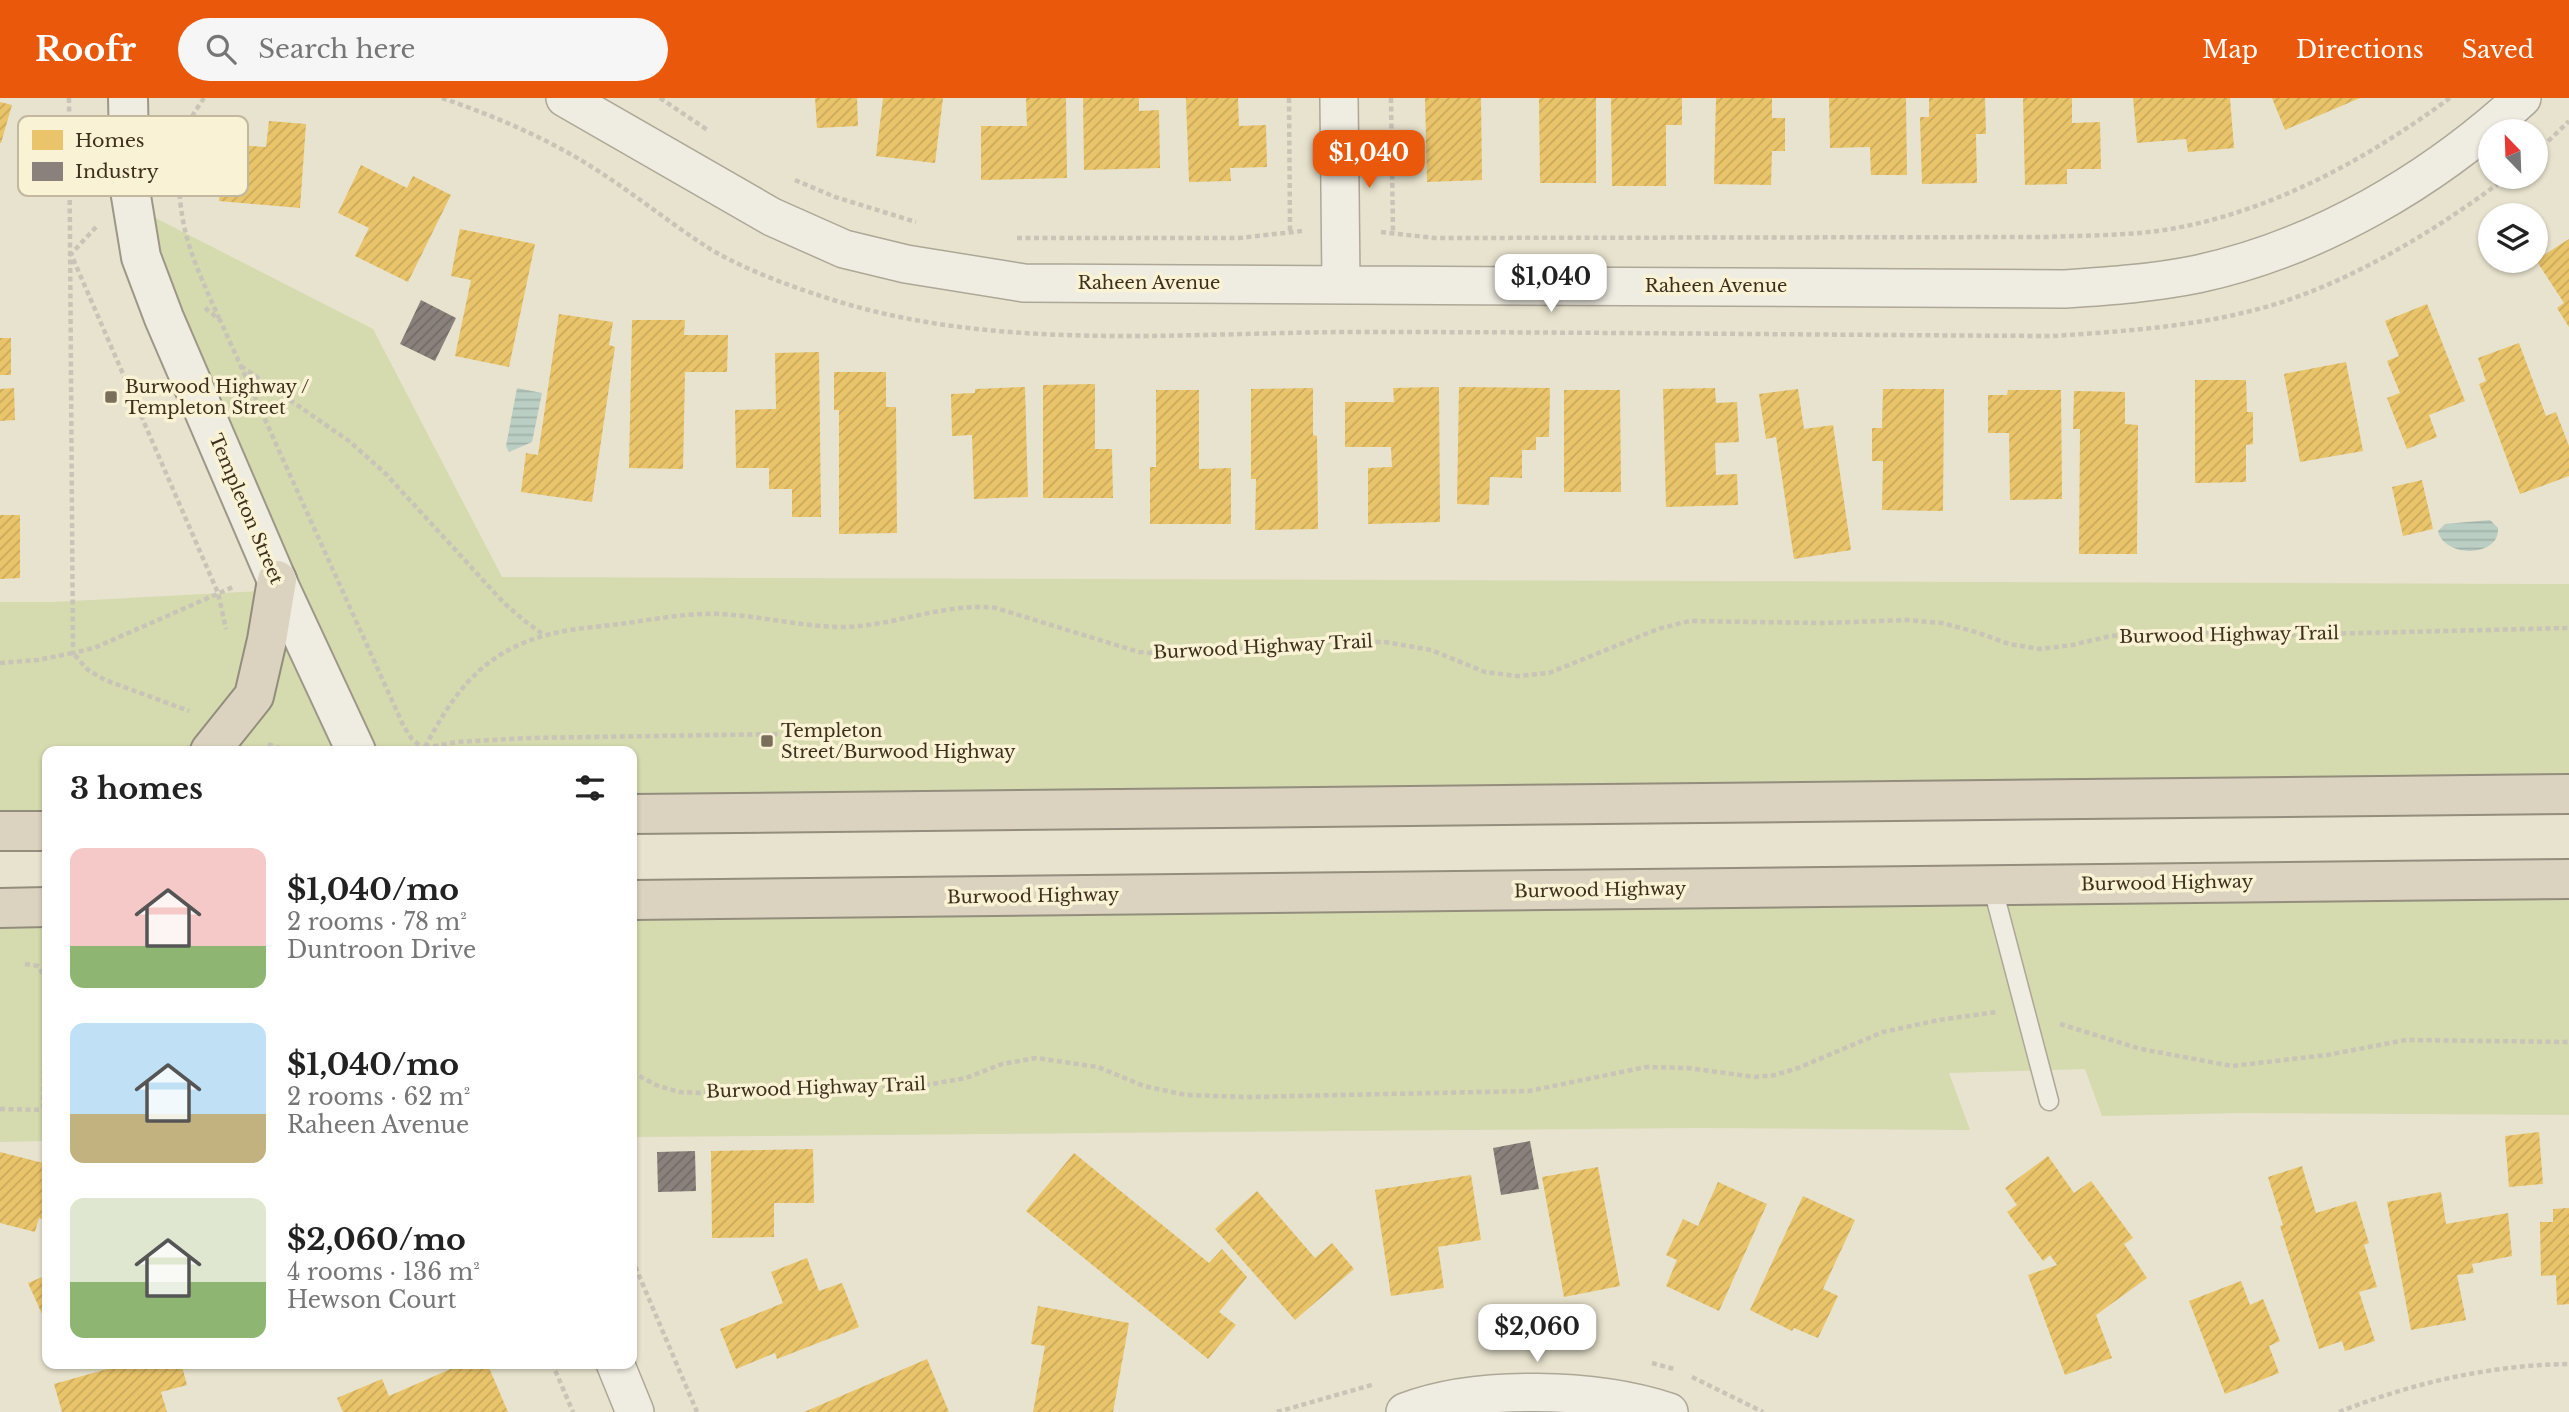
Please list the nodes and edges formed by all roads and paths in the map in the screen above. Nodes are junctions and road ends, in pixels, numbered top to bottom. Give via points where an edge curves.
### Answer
1 (69, 98) edge
2 (128, 98) edge
3 (205, 98) edge
4 (565, 98) edge
5 (660, 98) edge
6 (1289, 98) edge
7 (1339, 98) edge
8 (1391, 98) edge
9 (2450, 98) edge
10 (2522, 98) edge
11 (69, 116) edge
12 (128, 116) edge
13 (194, 116) edge
14 (2569, 121) edge
15 (711, 132) dead end
16 (2548, 141) edge
17 (793, 179) dead end
18 (70, 196) edge
19 (124, 196) edge
20 (131, 196) edge
21 (180, 196) edge
22 (929, 226) dead end
23 (1380, 232) dead end
24 (1393, 232) junction
25 (1013, 238) dead end
26 (71, 254) junction
27 (1341, 283) junction
28 (220, 320) dead end
29 (239, 365) dead end
30 (280, 455) dead end
31 (259, 582) junction
32 (218, 593) junction
33 (2569, 628) edge
34 (545, 635) junction
35 (227, 636) dead end
36 (73, 653) junction
37 (0, 663) edge
38 (194, 713) dead end
39 (780, 734) dead end
40 (214, 746) edge
41 (353, 746) edge
42 (419, 746) edge
43 (425, 746) edge
44 (440, 746) edge
45 (2569, 794) edge
46 (637, 814) edge
47 (0, 831) edge
48 (42, 831) edge
49 (2569, 879) edge
50 (1992, 885) junction
51 (637, 901) edge
52 (42, 907) edge
53 (0, 908) edge
54 (25, 964) dead end
55 (42, 970) edge
56 (2026, 1014) junction
57 (2569, 1042) edge
58 (637, 1075) edge
59 (2049, 1101) dead end
60 (0, 1109) edge
61 (42, 1110) edge
62 (637, 1271) edge
63 (2569, 1364) edge
64 (555, 1369) edge
65 (617, 1369) edge
66 (573, 1412) edge
67 (635, 1412) edge
68 (697, 1412) edge
69 (1405, 1412) edge
70 (1669, 1412) edge
71 (2339, 1412) edge

1 - 11 path
2 - 12 street, Templeton Street
3 - 13 path
4 - 27 street, Raheen Avenue via 772,217 844,249 906,264 1024,283
5 - 15 path
6 - 25 path via 1290,231 1239,238
7 - 27 street
8 - 24 path
9 - 24 path via 2406,130 2315,182 2219,218 2175,229 2048,237 1434,238
10 - 27 street, Raheen Avenue via 2459,151 2396,193 2329,229 2257,258 2140,284 2065,289
14 - 16 path
17 - 22 path
18 - 26 path
19 - 26 path
20 - 31 street, Templeton Street via 142,257
21 - 28 path via 182,225
23 - 24 path
26 - 32 path
26 - 36 path
29 - 34 path via 358,449 496,594
30 - 42 path via 404,727
31 - 32 path
31 - 40 highway via 268,640 254,696
31 - 41 street, Templeton Street
32 - 35 path
32 - 36 path
33 - 34 path, Burwood Highway Trail via 2278,635 2171,632 2111,636 2040,649 1919,621 1689,621 1549,673 1517,676 1485,672 1432,650 1385,642 1307,642 1176,655 1139,652 996,608 974,606 844,627 702,614
34 - 43 path, Burwood Highway Trail via 493,658 474,673
36 - 37 path
36 - 38 path via 105,680
39 - 44 path via 528,738
45 - 46 highway
47 - 48 highway
49 - 50 highway, Burwood Highway
50 - 51 highway, Burwood Highway
50 - 56 lane
52 - 53 highway
54 - 55 path
56 - 57 path, Burwood Highway Trail via 2141,1049 2232,1066 2406,1040
56 - 58 path, Burwood Highway Trail via 1993,1012 1883,1032 1775,1075 1646,1067 1529,1091 1186,1095 1144,1086 1098,1067 1036,1058 932,1084 748,1095 679,1092
56 - 59 lane
60 - 61 path
62 - 68 path
63 - 71 path via 2493,1370 2440,1381
64 - 66 path
65 - 67 street
69 - 70 street via 1464,1398 1530,1392 1584,1394

